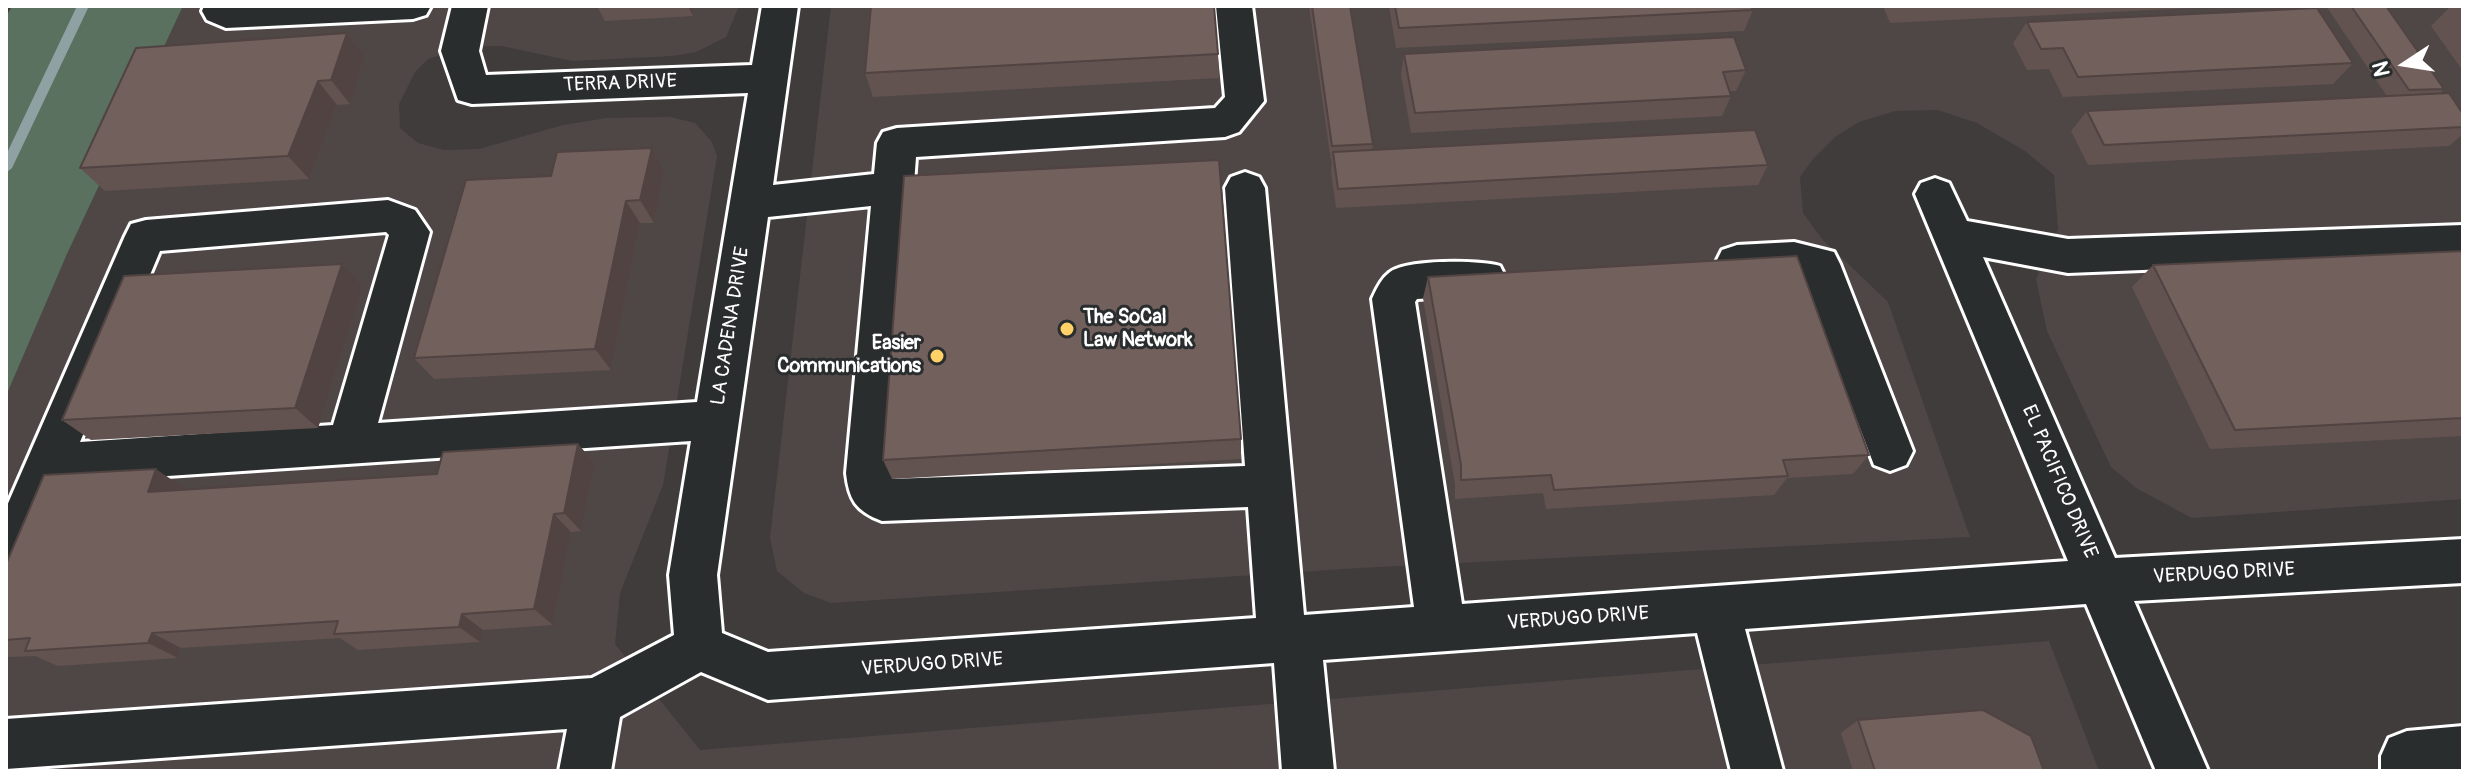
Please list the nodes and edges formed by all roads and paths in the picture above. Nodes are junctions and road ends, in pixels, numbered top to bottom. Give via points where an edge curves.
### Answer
1 (222, 6) edge
2 (413, 6) edge
3 (470, 6) edge
4 (780, 6) edge
5 (1234, 6) edge
6 (769, 78) junction
7 (893, 188) junction
8 (1245, 188) dead end
9 (1935, 194) dead end
10 (750, 203) junction
11 (1953, 235) junction
12 (2463, 241) edge
13 (1702, 265) edge
14 (1518, 276) edge
15 (717, 420) junction
16 (350, 444) junction
17 (1890, 451) dead end
18 (48, 464) junction
19 (1270, 486) junction
20 (2463, 561) edge
21 (6, 562) edge
22 (2101, 581) junction
23 (1715, 609) junction
24 (1441, 628) junction
25 (1290, 640) junction
26 (699, 647) junction
27 (597, 702) junction
28 (6, 744) edge
29 (2463, 751) edge
30 (585, 771) edge
31 (1308, 771) edge
32 (1757, 771) edge
33 (2182, 771) edge
34 (2407, 771) edge

1 - 2 street via 226,15
3 - 6 street, TERRA DRIVE via 460,51 472,90
4 - 6 street, LA CADENA DRIVE
5 - 7 street via 1245,101 1225,122 897,143
6 - 10 street, LA CADENA DRIVE
7 - 10 street
7 - 19 street via 871,492 882,500
8 - 19 street
9 - 11 street, EL PACIFICO DRIVE
10 - 15 street, LA CADENA DRIVE
11 - 12 street via 2068,256
11 - 22 street, EL PACIFICO DRIVE
13 - 17 street via 1794,259 1819,264
14 - 24 street via 1405,283 1393,299
15 - 16 street
15 - 26 street, LA CADENA DRIVE via 693,575
16 - 18 street
16 - 18 street via 410,232 388,216 146,236
18 - 21 street
19 - 25 street
20 - 22 street, VERDUGO DRIVE
22 - 23 street, VERDUGO DRIVE
22 - 33 street, EL PACIFICO DRIVE
23 - 24 street, VERDUGO DRIVE
23 - 32 street
24 - 25 street, VERDUGO DRIVE
25 - 26 street, VERDUGO DRIVE via 768,676
25 - 31 street
26 - 27 street
27 - 28 street
27 - 30 street
29 - 34 street via 2407,756

